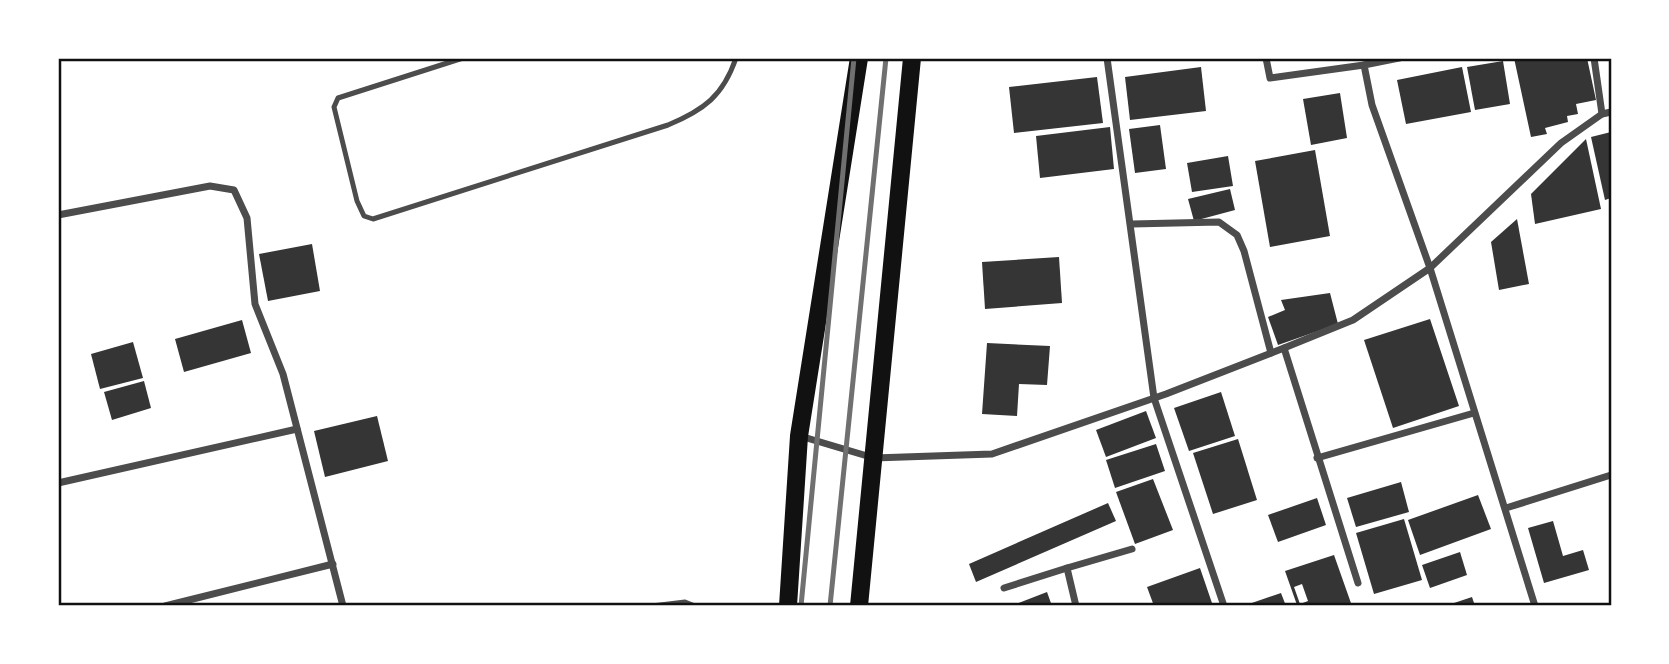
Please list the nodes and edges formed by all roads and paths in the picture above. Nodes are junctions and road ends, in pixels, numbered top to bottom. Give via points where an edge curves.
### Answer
1 (463, 58) edge
2 (736, 58) edge
3 (859, 58) edge
4 (912, 58) edge
5 (1107, 58) edge
6 (1266, 58) edge
7 (1398, 58) edge
8 (1594, 58) edge
9 (1364, 65) junction
10 (1611, 112) edge
11 (1602, 114) junction
12 (58, 215) edge
13 (1132, 224) junction
14 (1430, 268) junction
15 (1284, 348) junction
16 (1271, 353) junction
17 (1154, 398) junction
18 (1474, 413) junction
19 (297, 429) junction
20 (799, 436) junction
21 (874, 458) junction
22 (1317, 458) junction
23 (1611, 475) edge
24 (58, 483) edge
25 (1506, 508) junction
26 (1132, 549) dead end
27 (333, 564) junction
28 (1067, 568) junction
29 (1358, 583) dead end
30 (1004, 588) dead end
31 (165, 606) edge
32 (344, 606) edge
33 (652, 606) edge
34 (695, 606) edge
35 (788, 606) edge
36 (859, 606) edge
37 (1076, 606) edge
38 (1224, 606) edge
39 (1535, 606) edge

1 - 2 lane via 338,99 334,107 364,216 373,219 699,112 719,93
3 - 20 main road
4 - 21 main road
5 - 13 street
6 - 9 street via 1270,78
7 - 9 street
8 - 11 street
9 - 14 street via 1372,105
10 - 11 street
11 - 14 street via 1561,143
12 - 19 street via 211,186 234,190 247,218 256,304 283,373
13 - 16 street via 1219,222 1230,227 1244,251
13 - 17 street
14 - 15 street via 1353,320
14 - 18 street
15 - 16 street
15 - 22 street
16 - 17 street
17 - 21 street via 992,454
17 - 38 street
18 - 22 street
18 - 25 street
19 - 24 street
19 - 27 street
20 - 21 street
20 - 35 main road
21 - 36 main road
22 - 29 street
23 - 25 street
25 - 39 street
26 - 28 street
27 - 31 street
27 - 32 street
28 - 30 street
28 - 37 street
33 - 34 lane via 685,602

